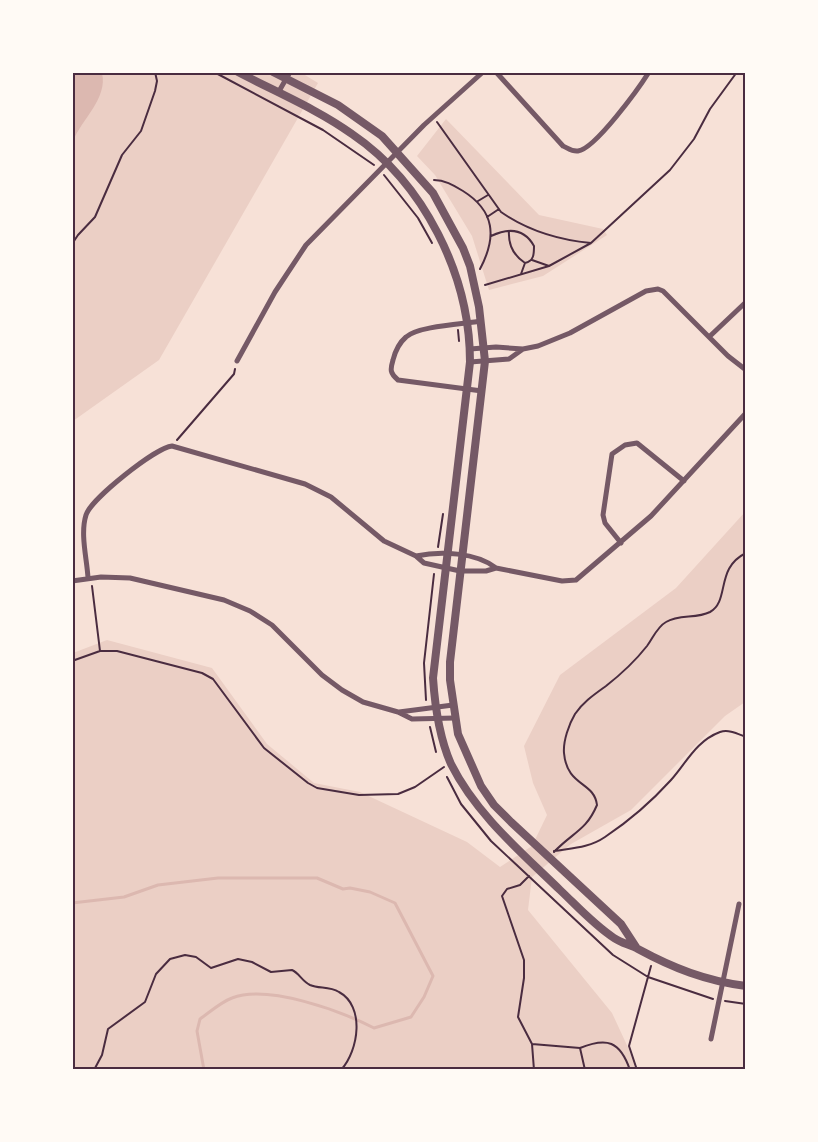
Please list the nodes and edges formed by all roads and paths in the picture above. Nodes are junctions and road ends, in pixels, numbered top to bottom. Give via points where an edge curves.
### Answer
1 (155, 72) edge
2 (238, 72) edge
3 (273, 72) edge
4 (483, 72) edge
5 (496, 72) edge
6 (649, 72) edge
7 (736, 72) edge
8 (288, 76) edge
9 (278, 93) junction
10 (433, 116) junction
11 (398, 152) junction
12 (387, 163) junction
13 (434, 180) dead end
14 (488, 195) junction
15 (478, 201) junction
16 (498, 209) junction
17 (488, 217) junction
18 (517, 222) junction
19 (517, 230) junction
20 (509, 231) junction
21 (491, 236) junction
22 (591, 243) junction
23 (72, 244) edge
24 (532, 259) junction
25 (525, 263) junction
26 (549, 266) junction
27 (480, 269) dead end
28 (521, 274) junction
29 (485, 285) dead end
30 (746, 302) edge
31 (481, 321) junction
32 (466, 323) junction
33 (709, 337) junction
34 (485, 347) junction
35 (470, 349) junction
36 (523, 349) junction
37 (237, 361) joint
38 (470, 362) junction
39 (485, 362) junction
40 (746, 370) edge
41 (468, 389) junction
42 (482, 391) junction
43 (746, 413) edge
44 (172, 446) junction
45 (684, 482) junction
46 (621, 543) junction
47 (746, 553) edge
48 (447, 555) junction
49 (462, 555) junction
50 (416, 556) junction
51 (496, 568) junction
52 (444, 570) junction
53 (460, 571) junction
54 (90, 577) junction
55 (72, 581) edge
56 (100, 651) junction
57 (72, 661) edge
58 (453, 705) junction
59 (436, 707) junction
60 (398, 712) junction
61 (454, 718) junction
62 (438, 719) junction
63 (746, 737) edge
64 (442, 768) dead end
65 (551, 854) junction
66 (537, 868) junction
67 (739, 904) dead end
68 (636, 948) junction
69 (653, 958) junction
70 (725, 983) junction
71 (746, 986) edge
72 (711, 1039) dead end
73 (532, 1044) junction
74 (580, 1048) junction
75 (94, 1070) edge
76 (341, 1070) edge
77 (534, 1070) edge
78 (585, 1070) edge
79 (630, 1070) edge
80 (637, 1070) edge

1 - 23 path via 155,91 141,131 122,155 95,217
2 - 9 street
3 - 8 street
4 - 10 street
5 - 6 street via 563,146 579,151 594,142 624,108
7 - 22 path via 694,139 670,170
8 - 9 street
8 - 11 street via 363,121
9 - 12 street via 337,124
10 - 11 street
10 - 14 path
11 - 12 street
11 - 31 street via 433,193 459,241 470,266
12 - 32 street via 412,191 436,230 455,275
12 - 37 street via 317,233 294,261
13 - 15 path via 455,185
14 - 15 path
14 - 16 path
15 - 17 path
16 - 17 path
16 - 18 path
17 - 21 path
18 - 19 path
18 - 22 path via 558,238
19 - 20 path
19 - 24 path via 531,240 534,246
20 - 21 path
20 - 25 path via 510,247
21 - 27 path
22 - 26 path
24 - 25 path
24 - 26 path
25 - 28 path
26 - 28 path
28 - 29 path
30 - 33 street
31 - 32 street
31 - 34 street
32 - 35 street
32 - 41 street via 416,331 407,336 400,344 390,369 398,380
33 - 36 street via 658,289 646,291 553,340
33 - 40 street
34 - 35 street
34 - 36 street
34 - 39 street
35 - 38 street
36 - 39 street via 510,359
37 - 44 path via 234,374
38 - 39 street
38 - 41 street
39 - 42 street
41 - 42 street
41 - 48 street
42 - 49 street
43 - 45 street
44 - 50 street via 300,481 331,498 384,541
44 - 54 street via 157,451 97,498 89,509 84,527
45 - 46 street
45 - 46 street via 637,443 625,445 612,454 603,515 608,528
46 - 51 street via 570,582
47 - 65 path via 737,557 726,574 717,605 711,612 661,625 647,646 574,715 565,741 566,768 593,794 598,805 586,826
48 - 49 street
48 - 50 street
48 - 52 street
49 - 51 street via 487,561
49 - 53 street
50 - 52 street via 424,563
51 - 53 street
52 - 53 street
52 - 59 street via 434,661
53 - 58 street via 450,662
54 - 55 street
54 - 56 path
54 - 60 street via 144,580 238,605 272,625 322,675 342,690 369,704
56 - 57 path
56 - 64 path via 117,651 193,670 213,679 264,748 317,788 359,796 398,794 415,787
58 - 59 street
58 - 61 street
59 - 60 street
59 - 62 street
60 - 62 street via 412,719
61 - 62 street
61 - 65 street via 481,786 505,817
62 - 66 street via 451,763 475,802
63 - 65 path via 726,731 704,741 688,756 672,780 604,838
65 - 68 street via 620,924
66 - 68 street via 615,939
66 - 73 path via 520,885 507,889 502,896 524,960 518,1018
67 - 70 street
68 - 69 street
69 - 70 street via 690,974
69 - 80 path via 629,1046
70 - 71 street
70 - 72 street
73 - 74 path
73 - 77 path
74 - 78 path
74 - 79 path via 596,1041 607,1042 622,1053
75 - 76 path via 102,1055 108,1029 145,1002 164,963 185,956 201,959 211,968 238,959 271,972 292,970 312,986 340,992 352,1003 357,1014 353,1049

